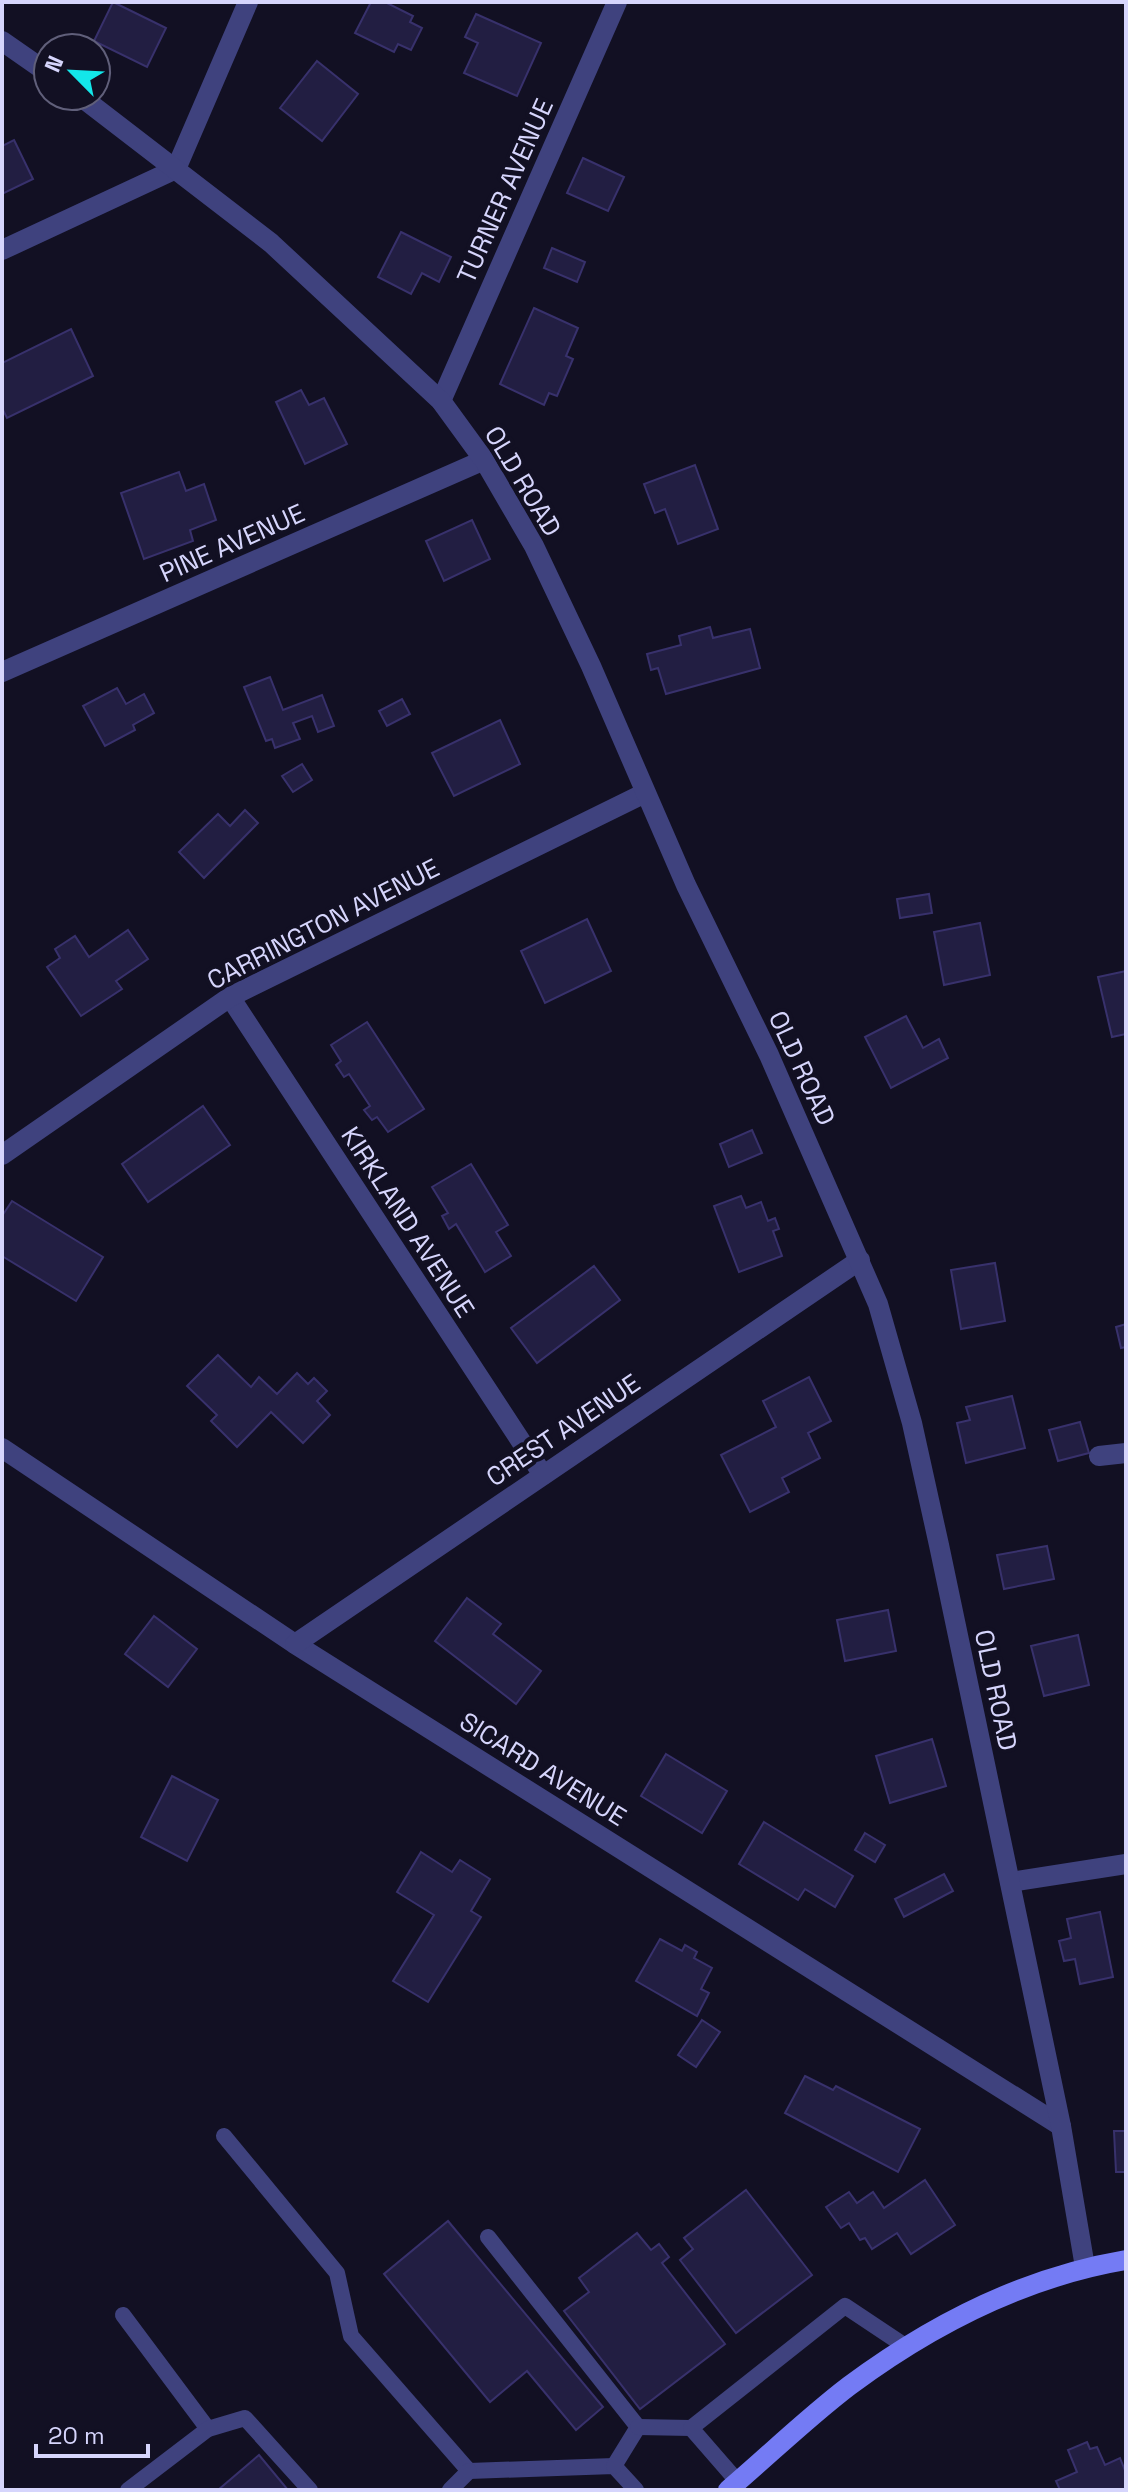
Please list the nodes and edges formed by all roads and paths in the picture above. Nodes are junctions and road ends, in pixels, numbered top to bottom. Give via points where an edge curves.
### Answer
1 (248, 2) edge
2 (617, 2) edge
3 (2, 41) edge
4 (32, 62) edge
5 (101, 112) edge
6 (176, 169) junction
7 (2, 250) edge
8 (441, 401) junction
9 (484, 460) junction
10 (2, 672) edge
11 (645, 793) junction
12 (230, 997) junction
13 (2, 1155) edge
14 (860, 1260) junction
15 (2, 1448) edge
16 (1126, 1453) edge
17 (1099, 1456) dead end
18 (543, 1475) junction
19 (295, 1644) junction
20 (1126, 1864) edge
21 (1010, 1882) junction
22 (1061, 2126) junction
23 (224, 2136) dead end
24 (488, 2237) dead end
25 (1126, 2260) edge
26 (1085, 2267) junction
27 (123, 2315) dead end
28 (905, 2346) junction
29 (638, 2427) junction
30 (691, 2428) junction
31 (208, 2429) junction
32 (614, 2466) junction
33 (469, 2471) junction
34 (733, 2486) edge
35 (128, 2490) edge
36 (310, 2490) edge
37 (450, 2490) edge
38 (636, 2490) edge

1 - 6 street
2 - 8 street, TURNER AVENUE
3 - 4 street
5 - 6 street, OLD ROAD
6 - 7 street
6 - 8 street, OLD ROAD via 271,243
8 - 9 street, OLD ROAD
9 - 10 street, PINE AVENUE
9 - 11 street, OLD ROAD via 540,560
11 - 12 street, CARRINGTON AVENUE
11 - 14 street, OLD ROAD
12 - 13 street, CARRINGTON AVENUE
12 - 18 street, KIRKLAND AVENUE
14 - 18 street, CREST AVENUE
14 - 21 street, OLD ROAD via 912,1423
15 - 19 street, SICARD AVENUE
16 - 17 street
18 - 19 street, CREST AVENUE
19 - 22 street, SICARD AVENUE
20 - 21 street
21 - 22 street, OLD ROAD
22 - 26 street, OLD ROAD
23 - 33 lane via 337,2273 351,2336
24 - 29 lane
25 - 26 main road
26 - 28 main road via 972,2310
27 - 31 lane
28 - 30 lane via 845,2306
28 - 34 main road via 846,2388
29 - 30 lane
29 - 32 lane
30 - 34 lane
31 - 35 lane
31 - 36 lane via 245,2418
32 - 33 lane
32 - 38 lane
33 - 37 lane

